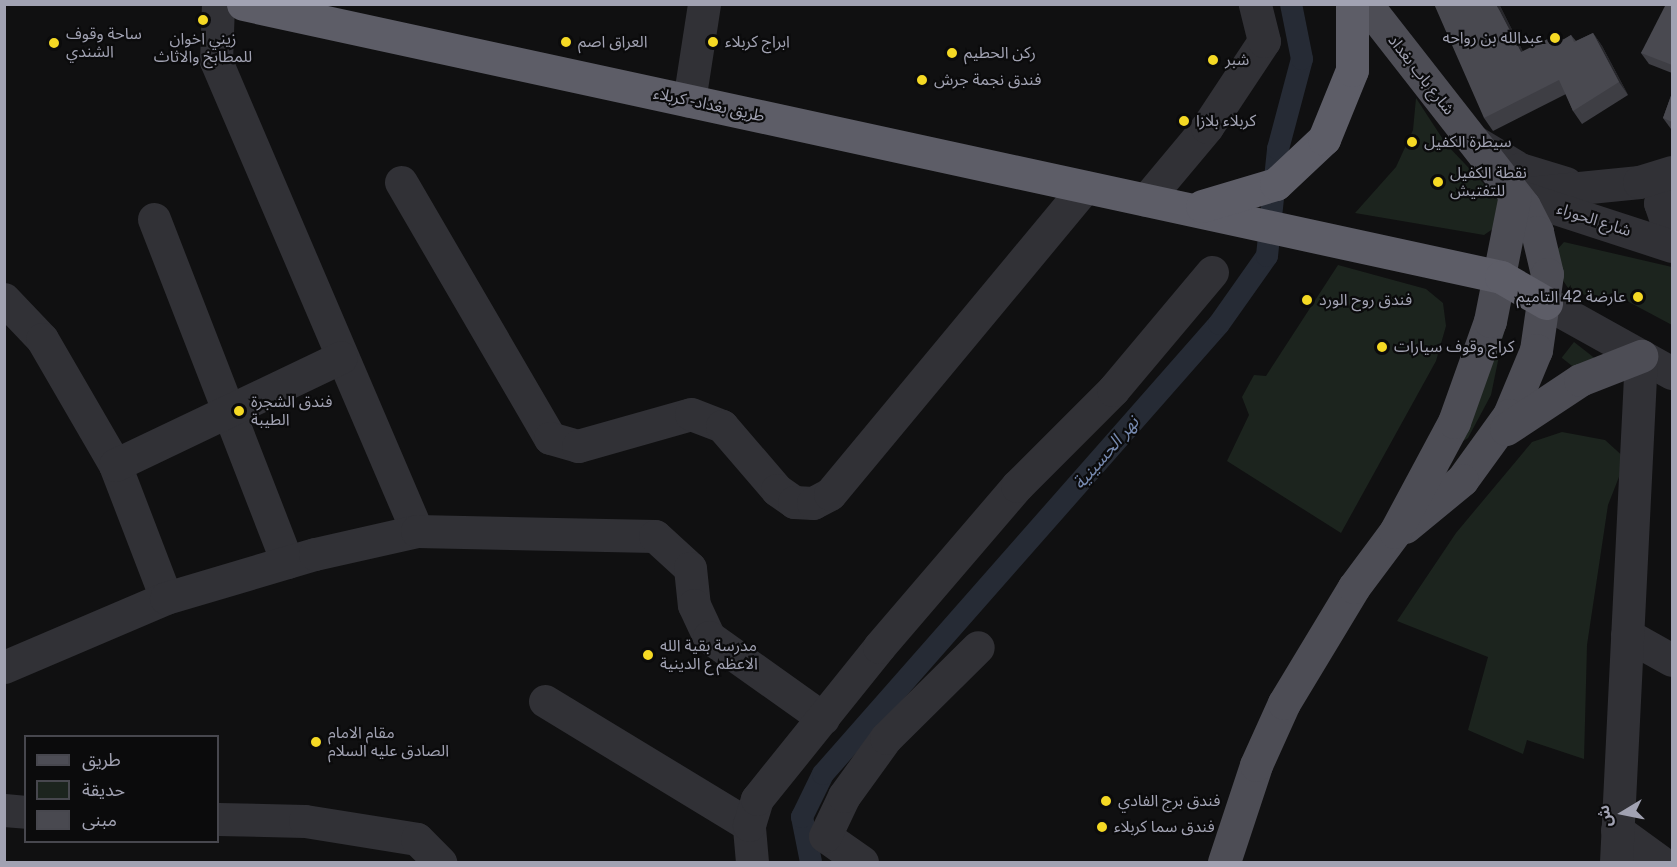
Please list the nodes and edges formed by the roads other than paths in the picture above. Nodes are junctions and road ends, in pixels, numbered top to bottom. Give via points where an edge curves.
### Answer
1 (218, 4) edge
2 (243, 4) edge
3 (704, 4) edge
4 (1255, 4) edge
5 (1352, 4) edge
6 (1366, 4) edge
7 (689, 101) junction
8 (1471, 139) junction
9 (1672, 173) edge
10 (400, 182) dead end
11 (1613, 186) junction
12 (1084, 187) junction
13 (1515, 195) junction
14 (1184, 206) junction
15 (154, 219) dead end
16 (1672, 237) edge
17 (1672, 246) edge
18 (1212, 272) dead end
19 (1501, 277) junction
20 (4, 299) edge
21 (1546, 303) junction
22 (1641, 356) junction
23 (341, 357) junction
24 (1672, 373) edge
25 (232, 410) junction
26 (1498, 436) junction
27 (115, 465) junction
28 (417, 531) junction
29 (1395, 532) junction
30 (287, 562) junction
31 (166, 598) junction
32 (1627, 635) junction
33 (978, 647) dead end
34 (1672, 660) edge
35 (4, 667) edge
36 (545, 701) dead end
37 (823, 718) junction
38 (4, 810) edge
39 (24, 812) edge
40 (219, 819) edge
41 (749, 825) junction
42 (1617, 830) junction
43 (440, 862) edge
44 (752, 862) edge
45 (862, 862) edge
46 (1224, 862) edge
47 (1616, 862) edge
48 (1661, 862) edge

1 - 23 street via 216,61
2 - 7 highway, طريق بغداد - كربلاء
3 - 7 street
4 - 14 street via 1263,41 1207,127
5 - 14 highway via 1354,51 1345,97 1324,139 1292,174 1257,193
6 - 8 main road, شارع باب بغداد
7 - 12 highway, طريق بغداد - كربلاء
8 - 11 street via 1538,176
8 - 13 main road, شارع باب بغداد
9 - 11 street
9 - 16 street via 1660,203
10 - 12 street via 550,438 578,446 692,414 722,426 777,490 804,502 830,494
11 - 13 street
12 - 14 highway, طريق بغداد - كربلاء
13 - 17 street, شارع الحوراء
13 - 19 main road
13 - 21 main road, شارع باب بغداد via 1542,246
14 - 19 highway, طريق بغداد - كربلاء
15 - 25 street
18 - 37 street via 1113,390 1017,486
19 - 21 highway, طريق بغداد - كربلاء
19 - 29 main road via 1454,422
20 - 27 street via 42,339
21 - 22 street
21 - 26 main road, شارع باب بغداد via 1529,372
22 - 24 street
22 - 26 main road via 1580,380
22 - 32 street
23 - 25 street
23 - 28 street
25 - 27 street
25 - 30 street
26 - 29 main road via 1442,500
27 - 31 street
28 - 30 street
28 - 37 street via 655,536 690,568 694,605 709,637
29 - 46 main road via 1329,624 1284,703 1256,765
30 - 31 street
31 - 35 street
32 - 34 street
32 - 42 street
33 - 45 street via 886,738 844,796 825,836
36 - 41 street
37 - 41 street via 758,799
38 - 39 street
40 - 43 street via 305,821 417,839
41 - 44 street
42 - 47 street
42 - 48 street

